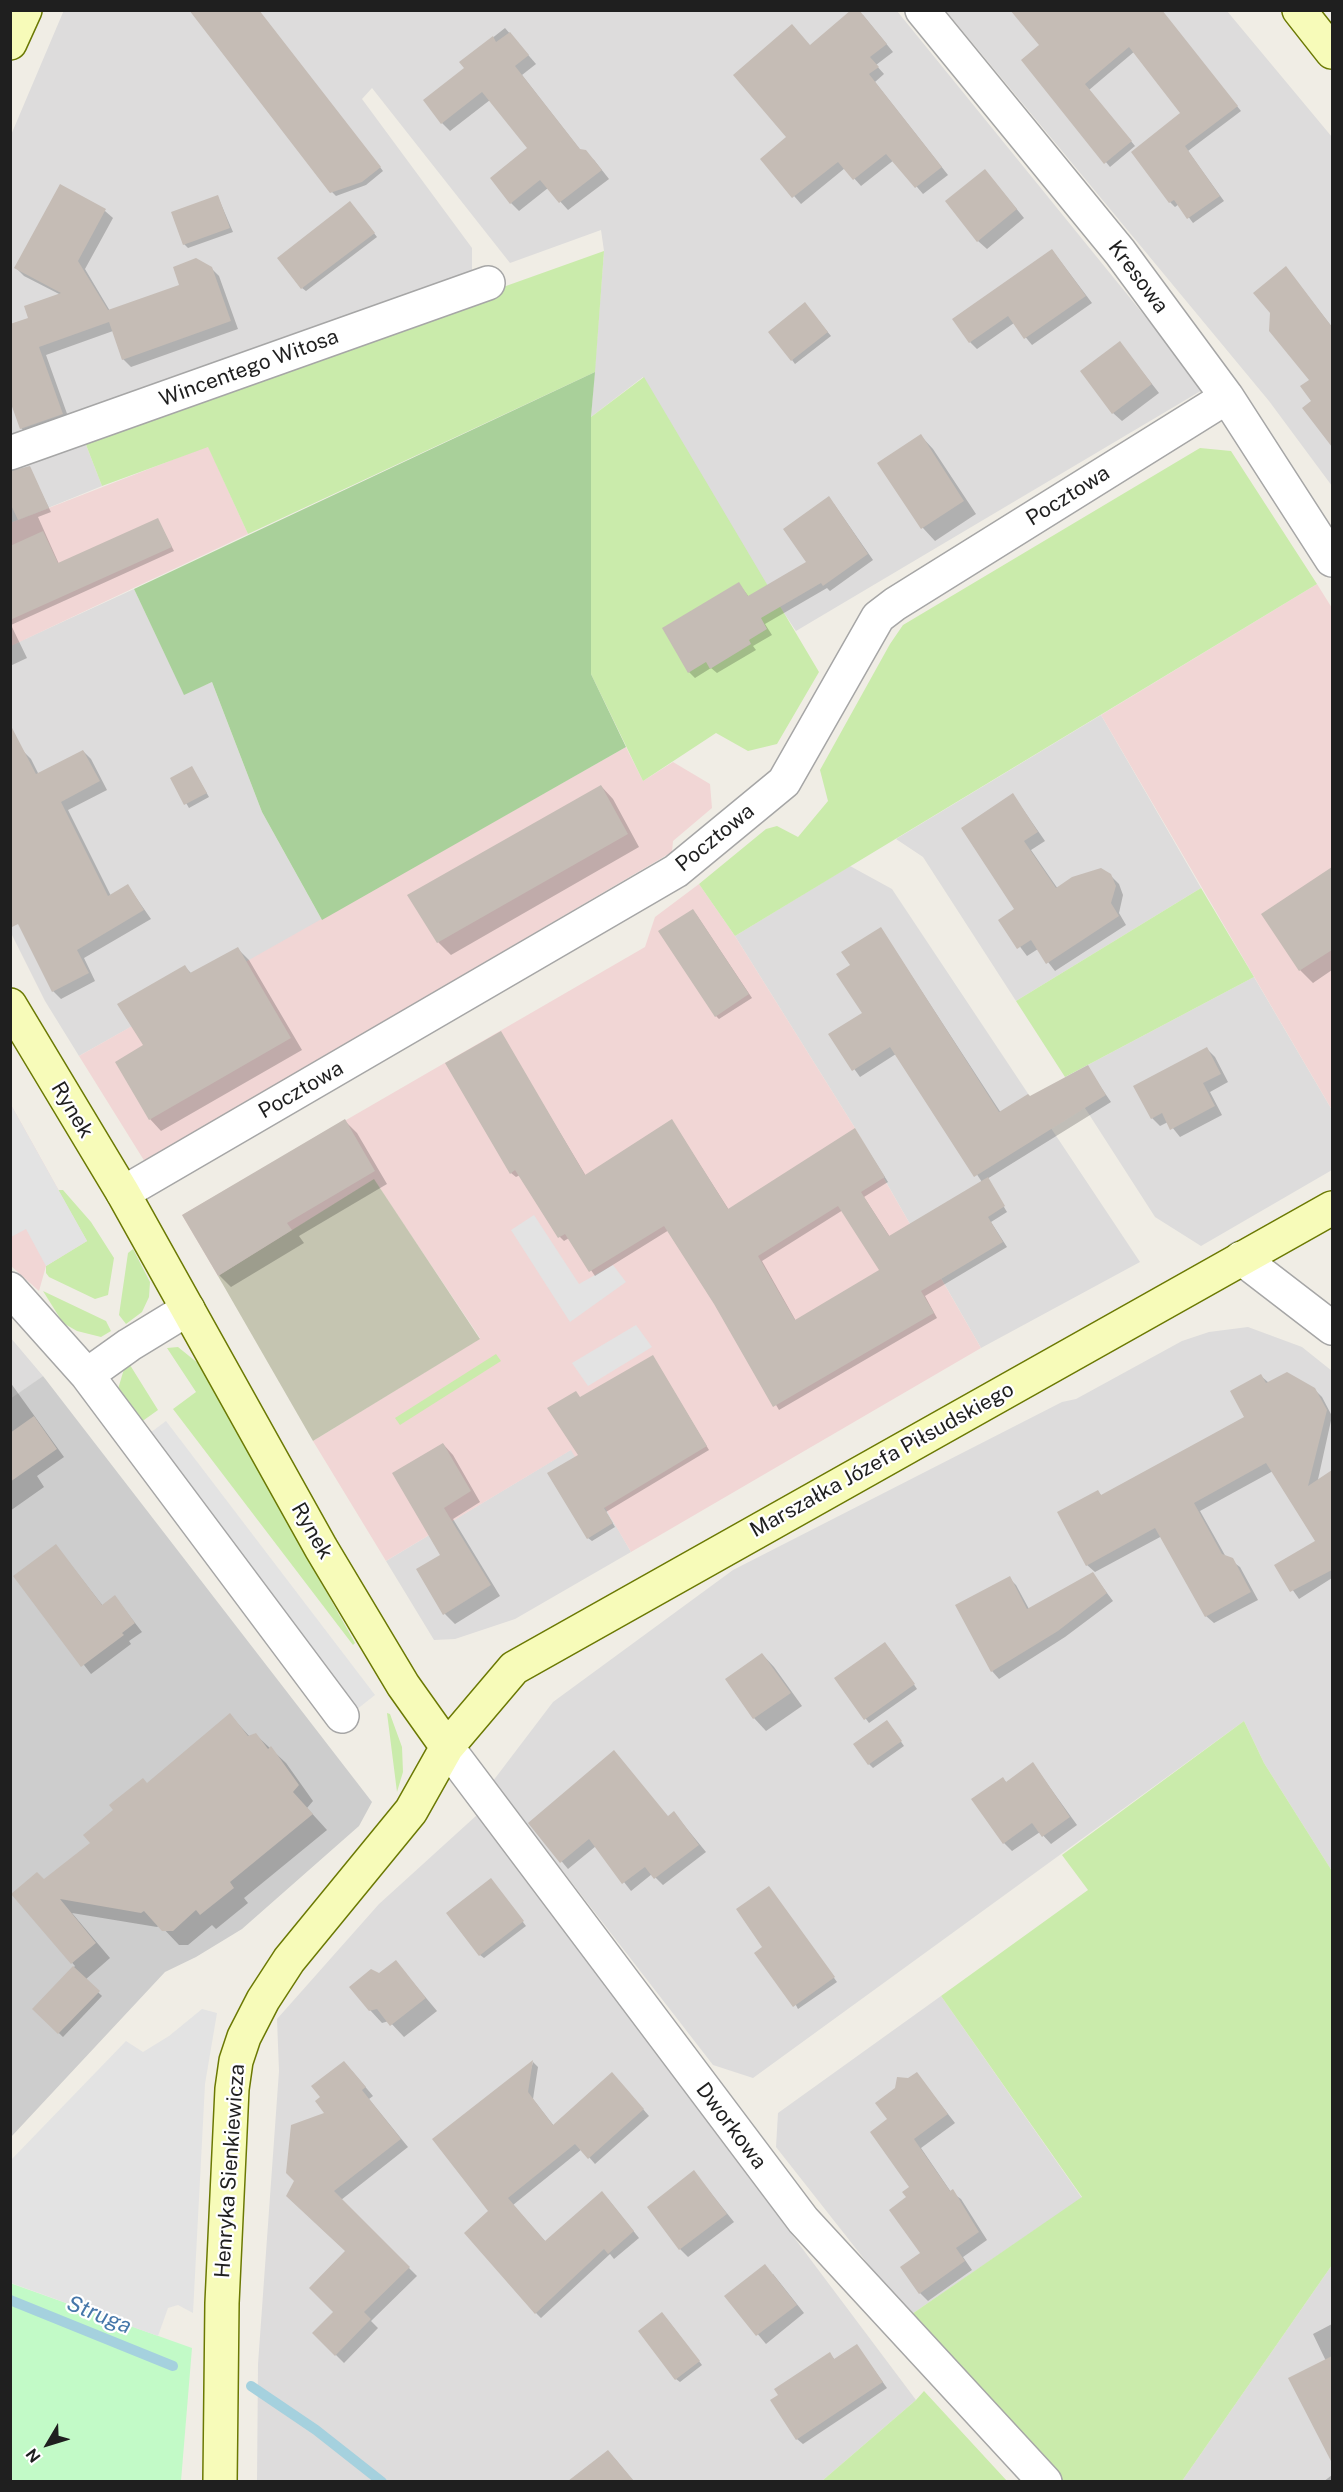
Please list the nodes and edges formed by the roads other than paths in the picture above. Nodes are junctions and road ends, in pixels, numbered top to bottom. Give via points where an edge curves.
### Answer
1 (25, 10) edge
2 (922, 10) edge
3 (1299, 10) edge
4 (10, 43) edge
5 (1332, 52) edge
6 (488, 283) dead end
7 (1227, 397) junction
8 (10, 453) edge
9 (1332, 560) edge
10 (10, 1005) edge
11 (123, 1193) junction
12 (1332, 1208) edge
13 (1240, 1258) junction
14 (10, 1289) edge
15 (188, 1309) junction
16 (1332, 1328) edge
17 (87, 1376) junction
18 (342, 1716) dead end
19 (447, 1747) junction
20 (220, 2481) edge
21 (1045, 2481) edge

1 - 4 street
2 - 7 street, Kresowa via 1120,252
3 - 5 street
6 - 8 street, Wincentego Witosa
7 - 9 street, Kresowa
7 - 11 street, Pocztowa via 878,617 784,782 676,871
10 - 11 street, Rynek
11 - 15 street, Rynek
12 - 13 street
13 - 16 street
13 - 19 street, Marszałka Józefa Piłsudskiego via 514,1668
14 - 17 street
15 - 17 street
15 - 19 street, Rynek via 321,1548 403,1684
17 - 18 street
19 - 20 street, Henryka Sienkiewicza via 411,1811 289,1960 263,2000 241,2046 232,2088 222,2303
19 - 21 street, Dworkowa via 803,2220

